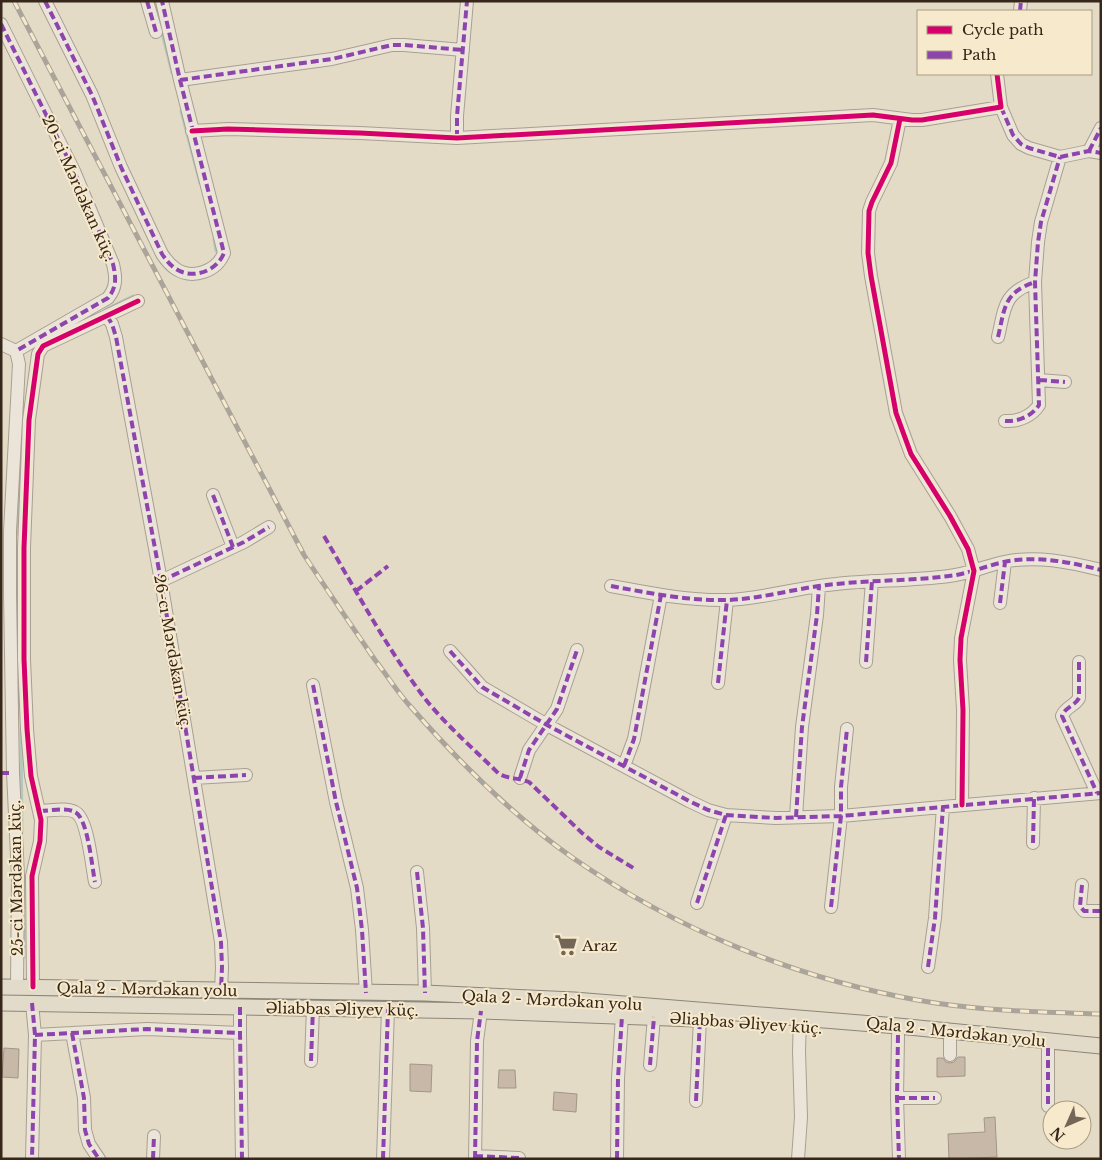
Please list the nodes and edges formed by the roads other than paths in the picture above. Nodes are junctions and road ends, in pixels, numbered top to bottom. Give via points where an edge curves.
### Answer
1 (45, 1) edge
2 (147, 1) edge
3 (162, 1) edge
4 (467, 1) edge
5 (1, 24) edge
6 (156, 32) dead end
7 (463, 50) junction
8 (997, 75) edge
9 (180, 80) junction
10 (1001, 107) junction
11 (900, 119) junction
12 (1101, 128) edge
13 (192, 131) junction
14 (457, 138) junction
15 (1095, 152) edge
16 (1060, 157) junction
17 (1035, 282) junction
18 (138, 301) dead end
19 (108, 316) junction
20 (998, 337) dead end
21 (1, 344) edge
22 (16, 351) junction
23 (1039, 380) junction
24 (1065, 382) dead end
25 (1005, 421) dead end
26 (213, 495) dead end
27 (269, 527) dead end
28 (233, 547) junction
29 (1005, 562) junction
30 (974, 570) junction
31 (1101, 570) edge
32 (872, 580) junction
33 (161, 581) junction
34 (611, 586) dead end
35 (820, 586) junction
36 (661, 595) junction
37 (727, 600) junction
38 (1000, 603) dead end
39 (577, 650) dead end
40 (450, 651) dead end
41 (866, 662) dead end
42 (1079, 662) dead end
43 (718, 684) dead end
44 (313, 685) dead end
45 (547, 725) junction
46 (847, 729) dead end
47 (624, 766) junction
48 (7, 773) edge
49 (246, 774) dead end
50 (194, 778) junction
51 (520, 778) dead end
52 (1099, 793) edge
53 (1034, 798) junction
54 (962, 805) junction
55 (943, 807) junction
56 (40, 811) junction
57 (726, 815) junction
58 (841, 816) junction
59 (796, 817) junction
60 (1033, 843) dead end
61 (417, 872) dead end
62 (95, 882) dead end
63 (1082, 885) dead end
64 (697, 903) dead end
65 (831, 908) dead end
66 (1101, 911) edge
67 (928, 967) dead end
68 (1, 987) edge
69 (17, 987) junction
70 (33, 988) junction
71 (221, 991) junction
72 (366, 992) junction
73 (425, 993) junction
74 (1, 1003) edge
75 (32, 1003) junction
76 (221, 1007) junction
77 (240, 1007) junction
78 (313, 1008) junction
79 (388, 1010) junction
80 (481, 1011) junction
81 (622, 1016) junction
82 (654, 1017) junction
83 (700, 1019) junction
84 (800, 1022) junction
85 (72, 1033) junction
86 (240, 1033) junction
87 (35, 1035) junction
88 (898, 1035) junction
89 (950, 1039) junction
90 (1101, 1046) edge
91 (1048, 1048) junction
92 (1101, 1053) edge
93 (950, 1055) dead end
94 (312, 1061) dead end
95 (650, 1065) dead end
96 (897, 1098) junction
97 (935, 1098) dead end
98 (1048, 1100) edge
99 (696, 1101) dead end
100 (154, 1136) dead end
101 (476, 1157) edge
102 (520, 1158) edge
103 (32, 1159) edge
104 (99, 1159) edge
105 (153, 1159) edge
106 (242, 1159) edge
107 (383, 1159) edge
108 (617, 1159) edge
109 (798, 1159) edge
110 (899, 1159) edge

1 - 13 street via 92,95 162,254 177,270 196,274 214,267 224,253
2 - 6 street
3 - 9 street
4 - 7 street
5 - 22 street, 20-ci Mərdəkan küç. via 74,171 116,275 108,298
7 - 9 street via 392,45 332,59
7 - 14 street
8 - 10 street
9 - 13 street
10 - 11 street via 922,120
10 - 16 street via 1013,135 1021,144
11 - 14 street via 873,115
11 - 30 street via 891,164 870,211 868,253 871,276 902,432 911,454 968,549
12 - 15 street
13 - 14 street
15 - 16 street
16 - 17 street via 1041,222
17 - 20 street via 1006,301
17 - 23 street
18 - 19 street
19 - 33 street, 26-cı Mərdəkan küç. via 116,337
19 - 56 street via 42,346 32,396 24,502 24,659 31,776
21 - 22 street
22 - 48 street, 25-ci Mərdəkan küç. via 19,364 12,494
23 - 24 street
23 - 25 street via 1040,401 1036,409 1018,421
26 - 28 street
27 - 28 street
28 - 33 street
29 - 30 street
29 - 31 street via 1056,560
29 - 38 street
30 - 32 street via 948,576
30 - 54 street via 961,638
32 - 35 street
32 - 41 street
33 - 50 street, 26-cı Mərdəkan küç.
34 - 36 street
35 - 37 street
35 - 59 street via 802,727
36 - 37 street
36 - 47 street via 634,739
37 - 43 street
39 - 45 street via 562,696
40 - 45 street via 482,687
42 - 52 street via 1079,698 1062,716
44 - 72 street via 357,888
45 - 47 street
45 - 51 street via 529,750
46 - 58 street
47 - 57 street via 689,802
48 - 69 street, 25-ci Mərdəkan küç. via 18,867
49 - 50 street
50 - 71 street, 26-cı Mərdəkan küç. via 220,942
52 - 53 street
53 - 54 street
53 - 60 street
54 - 55 street
55 - 58 street
55 - 67 street
56 - 62 street via 67,810 80,816
56 - 70 street via 42,829 31,898
57 - 59 street
57 - 64 street
58 - 59 street
58 - 65 street
61 - 73 street
63 - 66 street via 1080,906 1084,911
68 - 69 main road, Qala 2 - Mərdəkan yolu
69 - 70 main road, Qala 2 - Mərdəkan yolu
70 - 71 main road, Qala 2 - Mərdəkan yolu
71 - 72 main road, Qala 2 - Mərdəkan yolu
71 - 76 main road
72 - 73 main road, Qala 2 - Mərdəkan yolu
73 - 84 main road, Qala 2 - Mərdəkan yolu via 626,1003
74 - 75 main road, Əliabbas Əliyev küç.
75 - 76 main road, Əliabbas Əliyev küç.
75 - 87 street
76 - 77 main road, Əliabbas Əliyev küç.
77 - 78 main road, Əliabbas Əliyev küç.
77 - 86 street
78 - 79 main road, Əliabbas Əliyev küç.
78 - 94 street
79 - 80 main road, Əliabbas Əliyev küç.
79 - 107 street
80 - 81 main road, Əliabbas Əliyev küç.
80 - 101 street via 477,1041
81 - 82 main road, Əliabbas Əliyev küç.
81 - 108 street
82 - 83 main road, Əliabbas Əliyev küç.
82 - 95 street
83 - 84 main road, Əliabbas Əliyev küç.
83 - 99 street
84 - 88 main road, Əliabbas Əliyev küç.
84 - 90 main road, Qala 2 - Mərdəkan yolu
84 - 109 street
85 - 86 street via 147,1029
85 - 87 street
85 - 104 street via 84,1098 85,1130
86 - 106 street
87 - 103 street
88 - 89 main road, Əliabbas Əliyev küç.
88 - 96 street
89 - 91 main road, Əliabbas Əliyev küç.
89 - 93 street
91 - 92 main road, Əliabbas Əliyev küç.
91 - 98 street
96 - 97 street
96 - 110 street
100 - 105 street
101 - 102 street

